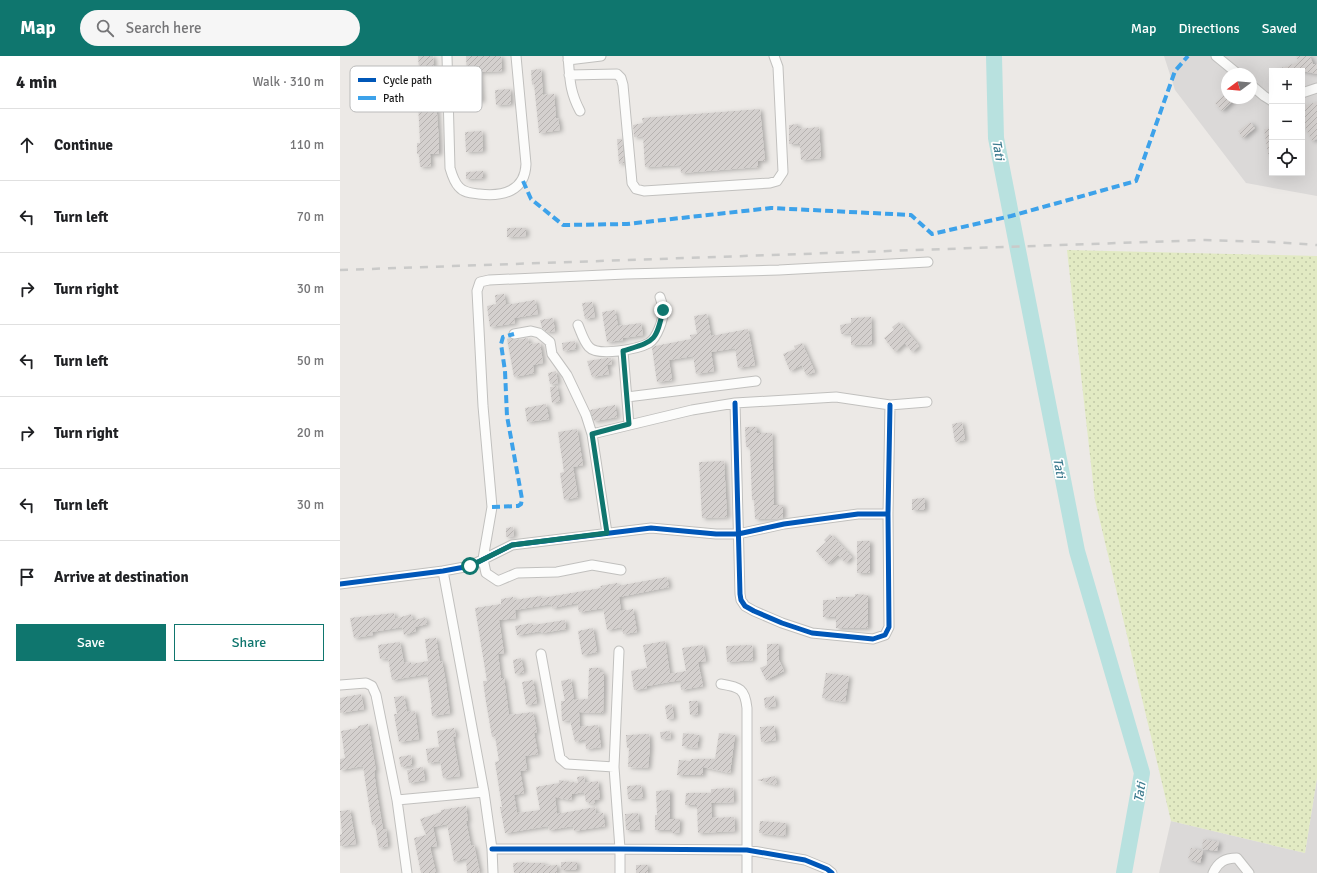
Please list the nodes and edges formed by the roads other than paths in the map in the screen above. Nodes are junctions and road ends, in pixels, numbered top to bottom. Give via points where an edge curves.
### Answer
1 (447, 56) edge
2 (516, 56) edge
3 (601, 56) edge
4 (774, 56) edge
5 (1216, 56) edge
6 (568, 58) edge
7 (447, 66) edge
8 (1231, 68) edge
9 (569, 75) junction
10 (1317, 88) edge
11 (1257, 90) edge
12 (1305, 92) edge
13 (1269, 98) edge
14 (580, 111) dead end
15 (448, 112) edge
16 (928, 262) dead end
17 (660, 297) dead end
18 (578, 325) dead end
19 (514, 334) dead end
20 (623, 351) junction
21 (756, 381) dead end
22 (627, 397) junction
23 (927, 402) dead end
24 (735, 403) junction
25 (890, 405) junction
26 (629, 424) junction
27 (592, 434) junction
28 (888, 514) junction
29 (607, 533) junction
30 (738, 534) junction
31 (483, 559) junction
32 (621, 570) dead end
33 (443, 571) junction
34 (340, 584) edge
35 (619, 651) dead end
36 (541, 654) dead end
37 (340, 684) edge
38 (721, 684) dead end
39 (614, 767) junction
40 (484, 792) junction
41 (397, 800) junction
42 (492, 849) junction
43 (620, 849) junction
44 (747, 850) junction
45 (407, 873) edge
46 (493, 873) edge
47 (620, 873) edge
48 (747, 873) edge
49 (832, 873) edge
50 (1213, 873) edge
51 (1249, 873) edge

1 - 7 street
2 - 15 street via 526,174 523,181 513,190 490,195 470,193 460,188 450,168
3 - 6 street
4 - 9 street via 778,66 783,172 777,181 770,183 644,191 636,189 632,183 621,78 617,74
5 - 8 street
6 - 9 street
9 - 14 street via 574,99
10 - 12 street
11 - 13 street
16 - 31 street via 480,282 477,291 479,349 492,507
17 - 20 street via 663,310 659,331 649,343
18 - 20 street via 588,347 593,351
19 - 27 street via 531,331 539,333 550,342 552,354 567,375
20 - 22 street
21 - 22 street
22 - 26 street
23 - 25 street
24 - 25 street via 836,397
24 - 26 street
24 - 30 street
25 - 28 street
26 - 27 street
27 - 29 street
28 - 30 street via 858,514 784,524
28 - 30 street via 889,627 885,635 874,639 812,633 745,606 740,594
29 - 30 street via 650,528
29 - 31 street via 512,545
31 - 32 street via 486,573 498,581 517,573 557,572 592,565
31 - 33 street via 470,566
33 - 34 street
33 - 40 street
35 - 39 street
36 - 39 street via 560,758 567,764
37 - 41 street via 366,683 372,686
38 - 44 street via 741,690 746,697
39 - 43 street
40 - 41 street
40 - 42 street
41 - 45 street
42 - 43 street
42 - 46 street
43 - 44 street
43 - 47 street
44 - 48 street
44 - 49 street via 805,860
50 - 51 street via 1227,858 1237,858

